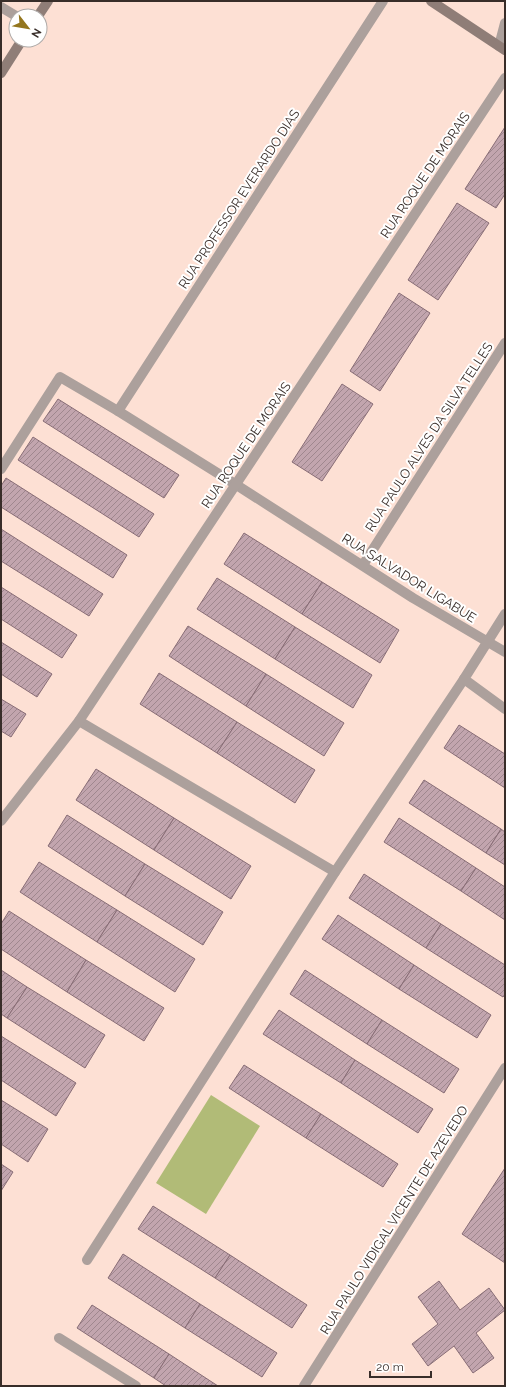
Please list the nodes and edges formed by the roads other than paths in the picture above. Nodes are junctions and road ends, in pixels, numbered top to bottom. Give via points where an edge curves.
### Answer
1 (383, 1) edge
2 (431, 1) edge
3 (505, 23) edge
4 (17, 48) edge
5 (502, 48) edge
6 (1, 73) edge
7 (505, 78) edge
8 (505, 343) edge
9 (118, 411) junction
10 (1, 469) edge
11 (236, 484) junction
12 (363, 565) junction
13 (505, 614) edge
14 (488, 642) junction
15 (505, 652) edge
16 (464, 679) junction
17 (505, 709) edge
18 (79, 722) junction
19 (1, 821) edge
20 (335, 872) junction
21 (505, 1068) edge
22 (88, 1260) dead end
23 (59, 1338) dead end
24 (136, 1386) edge
25 (304, 1386) edge

1 - 9 street, RUA PROFESSOR EVERARDO DIAS
2 - 5 street
3 - 5 street
4 - 6 street
7 - 11 street, RUA ROQUE DE MORAIS
8 - 12 street, RUA PAULO ALVES DA SILVA TELLES
9 - 10 street, RUA SALVADOR LIGABUE via 60,377
9 - 11 street, RUA SALVADOR LIGABUE
11 - 12 street, RUA SALVADOR LIGABUE
11 - 18 street, RUA ROQUE DE MORAIS
12 - 14 street, RUA SALVADOR LIGABUE
13 - 14 street
14 - 15 street, RUA SALVADOR LIGABUE
14 - 16 street
16 - 17 street
16 - 20 street
18 - 19 street, RUA ROQUE DE MORAIS
18 - 20 street
20 - 22 street
21 - 25 street, RUA PAULO VIDIGAL VICENTE DE AZEVEDO
23 - 24 street

